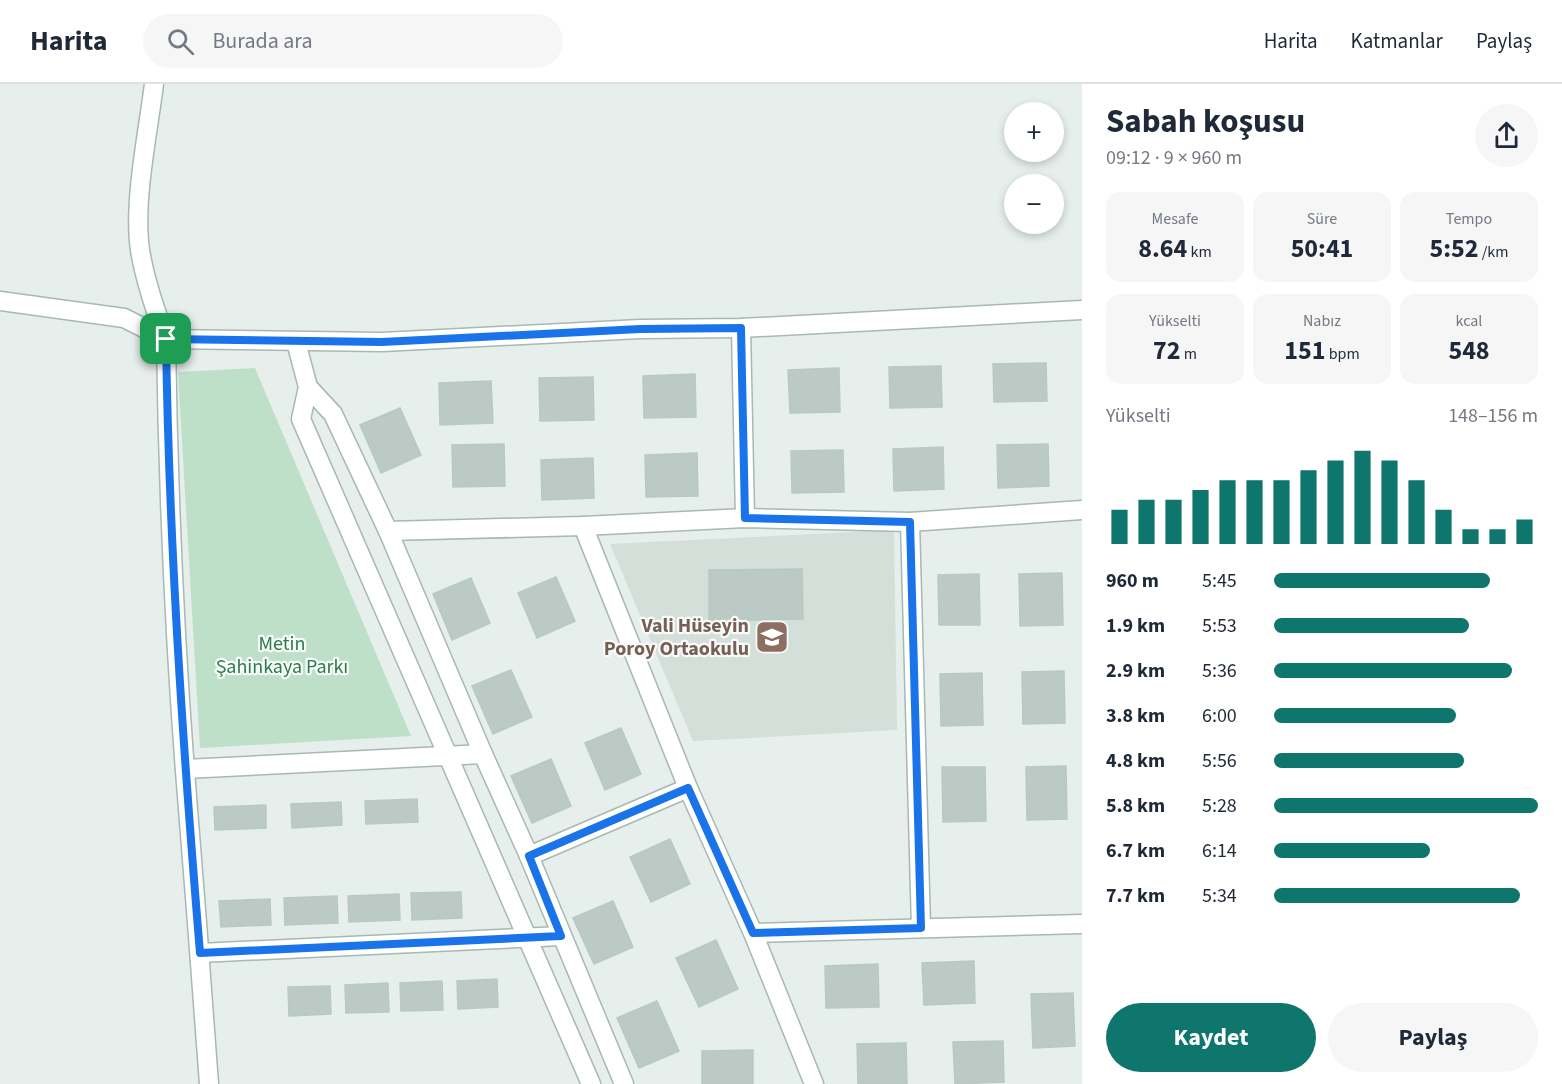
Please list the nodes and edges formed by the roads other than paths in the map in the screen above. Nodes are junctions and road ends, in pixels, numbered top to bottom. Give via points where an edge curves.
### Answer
1 (154, 84) edge
2 (0, 301) edge
3 (1082, 310) edge
4 (741, 328) junction
5 (166, 339) junction
6 (296, 342) junction
7 (308, 387) junction
8 (1082, 510) edge
9 (745, 518) junction
10 (910, 522) junction
11 (583, 526) junction
12 (388, 531) junction
13 (483, 754) junction
14 (448, 756) junction
15 (185, 769) junction
16 (688, 788) junction
17 (529, 856) junction
18 (1082, 924) edge
19 (921, 928) junction
20 (753, 933) junction
21 (561, 936) junction
22 (526, 938) junction
23 (200, 953) junction
24 (209, 1084) edge
25 (591, 1084) edge
26 (624, 1084) edge
27 (814, 1084) edge

1 - 5 street via 138,209 139,248
2 - 5 street via 124,318
3 - 4 street
4 - 6 street
4 - 9 street
5 - 6 street
5 - 15 street
6 - 7 street
7 - 12 street via 333,414
7 - 14 street via 301,419
8 - 10 street
9 - 10 street
9 - 11 street
10 - 19 street
11 - 12 street
11 - 16 street
12 - 13 street
13 - 14 street
13 - 17 street
14 - 15 street
14 - 22 street
15 - 23 street
16 - 17 street
16 - 20 street
17 - 21 street
18 - 19 street
19 - 20 street
20 - 27 street
21 - 22 street
21 - 26 street
22 - 23 street
22 - 25 street
23 - 24 street

